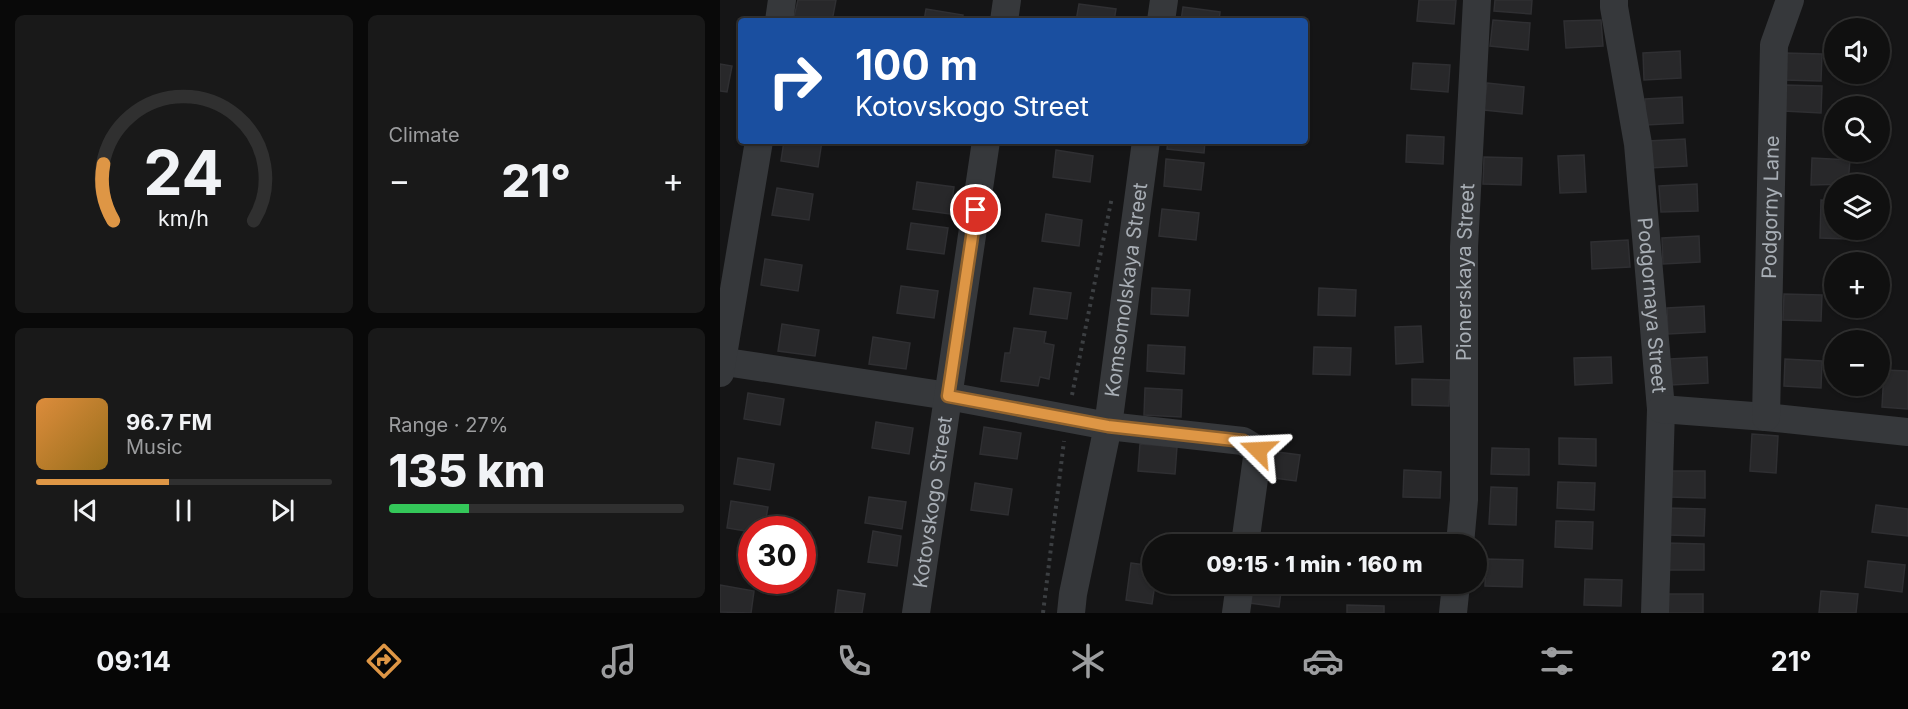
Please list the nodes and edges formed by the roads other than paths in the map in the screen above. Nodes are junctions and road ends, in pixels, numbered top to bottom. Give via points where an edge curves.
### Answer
1 (782, 0) edge
2 (1007, 0) edge
3 (1164, 0) edge
4 (1477, 0) edge
5 (1614, 0) edge
6 (1790, 0) edge
7 (779, 18) edge
8 (1004, 18) edge
9 (1161, 18) edge
10 (758, 144) edge
11 (986, 144) edge
12 (1146, 144) edge
13 (721, 365) edge
14 (948, 396) junction
15 (1661, 409) junction
16 (1766, 417) junction
17 (1108, 426) junction
18 (1908, 432) edge
19 (1246, 534) edge
20 (1461, 534) edge
21 (1239, 594) edge
22 (1455, 594) edge
23 (916, 613) edge
24 (1071, 613) edge
25 (1236, 613) edge
26 (1453, 613) edge
27 (1655, 613) edge

1 - 7 street
2 - 8 street
3 - 9 street
4 - 20 street, Pionerskaya Street via 1464,247
5 - 15 street, Podgornaya Street via 1638,144
6 - 16 street, Podgorny Lane via 1774,45
10 - 13 street
11 - 14 street, Kotovskogo Street
12 - 17 street, Komsomolskaya Street
13 - 14 street
14 - 17 street
14 - 23 street, Kotovskogo Street
15 - 16 street
15 - 27 street, Podgornaya Street
16 - 18 street
17 - 19 street via 1243,441 1258,450
17 - 24 street, Komsomolskaya Street
21 - 25 street
22 - 26 street

